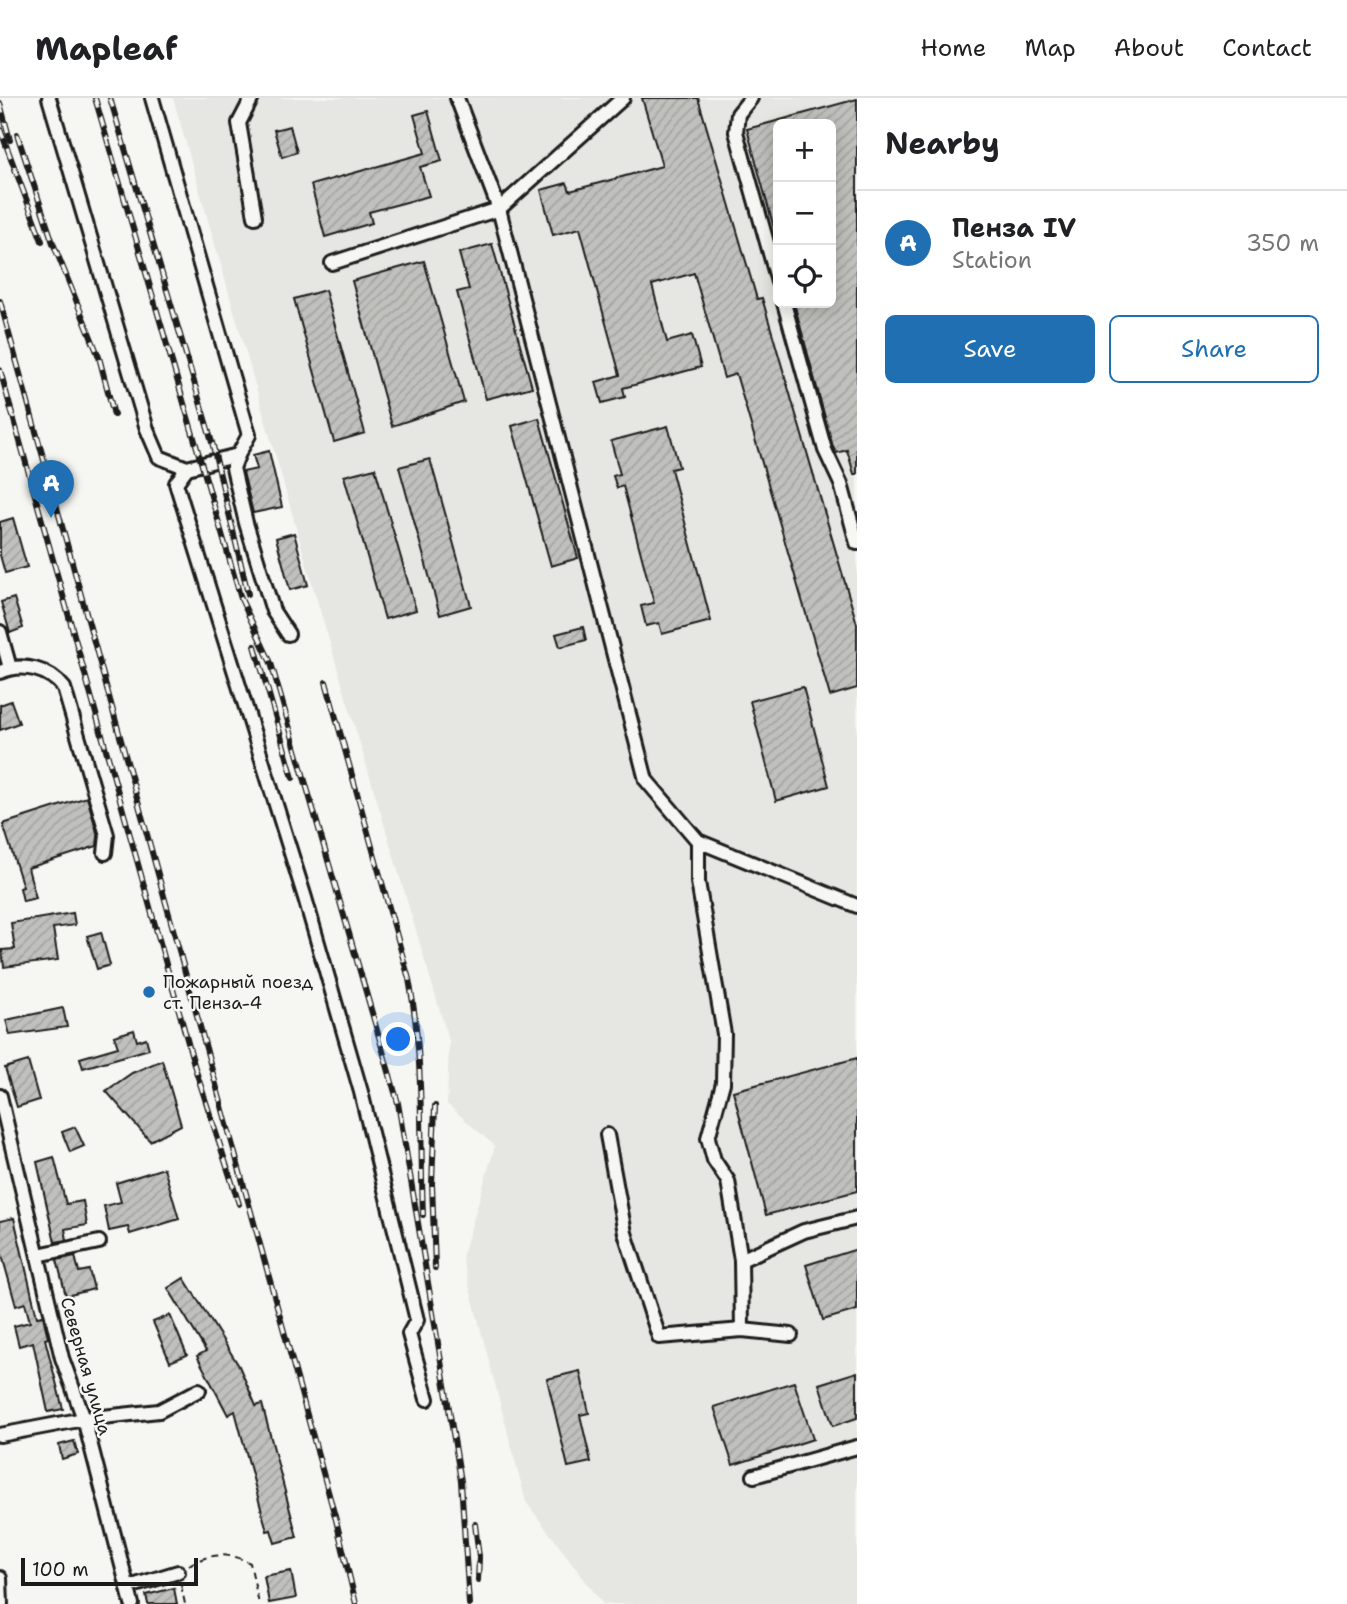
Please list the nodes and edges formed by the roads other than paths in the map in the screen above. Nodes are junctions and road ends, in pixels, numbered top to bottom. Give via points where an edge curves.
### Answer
1 (49, 98) edge
2 (152, 98) edge
3 (252, 98) edge
4 (457, 98) edge
5 (623, 98) edge
6 (751, 98) edge
7 (499, 209) junction
8 (255, 217) dead end
9 (331, 262) dead end
10 (773, 264) edge
11 (785, 308) edge
12 (238, 455) junction
13 (187, 468) junction
14 (857, 544) edge
15 (0, 632) edge
16 (288, 634) dead end
17 (5, 670) edge
18 (698, 841) junction
19 (106, 853) dead end
20 (857, 906) edge
21 (0, 1096) edge
22 (607, 1135) dead end
23 (857, 1218) edge
24 (99, 1242) dead end
25 (38, 1255) junction
26 (741, 1260) junction
27 (742, 1330) junction
28 (791, 1335) dead end
29 (199, 1390) dead end
30 (427, 1399) dead end
31 (84, 1419) junction
32 (0, 1435) edge
33 (857, 1447) edge
34 (754, 1476) dead end
35 (178, 1572) road end
36 (0, 1582) edge
37 (129, 1587) junction
38 (1, 1604) edge
39 (132, 1604) edge

1 - 13 street via 147,429 159,457
2 - 12 street via 249,435
3 - 8 street via 239,124
4 - 7 street
5 - 7 street
6 - 10 street via 738,114 736,132
7 - 9 street
7 - 18 street via 646,780
11 - 14 street
12 - 13 street
12 - 16 street via 233,468 246,523 273,611
13 - 30 street via 176,483 361,1092 417,1320 409,1334
15 - 17 street
17 - 19 street via 40,670 54,676 64,688 107,835
18 - 20 street
18 - 26 street via 698,882 723,1034 723,1083 708,1138 727,1181
21 - 25 street, Северная улица
22 - 27 street via 625,1233 659,1337
23 - 26 street via 804,1231
24 - 25 street
25 - 31 street, Северная улица via 62,1358
26 - 27 street
27 - 28 street
29 - 31 street via 159,1411
31 - 32 street
31 - 37 street, Северная улица
33 - 34 street
35 - 37 street
36 - 38 street
37 - 39 street, Северная улица

